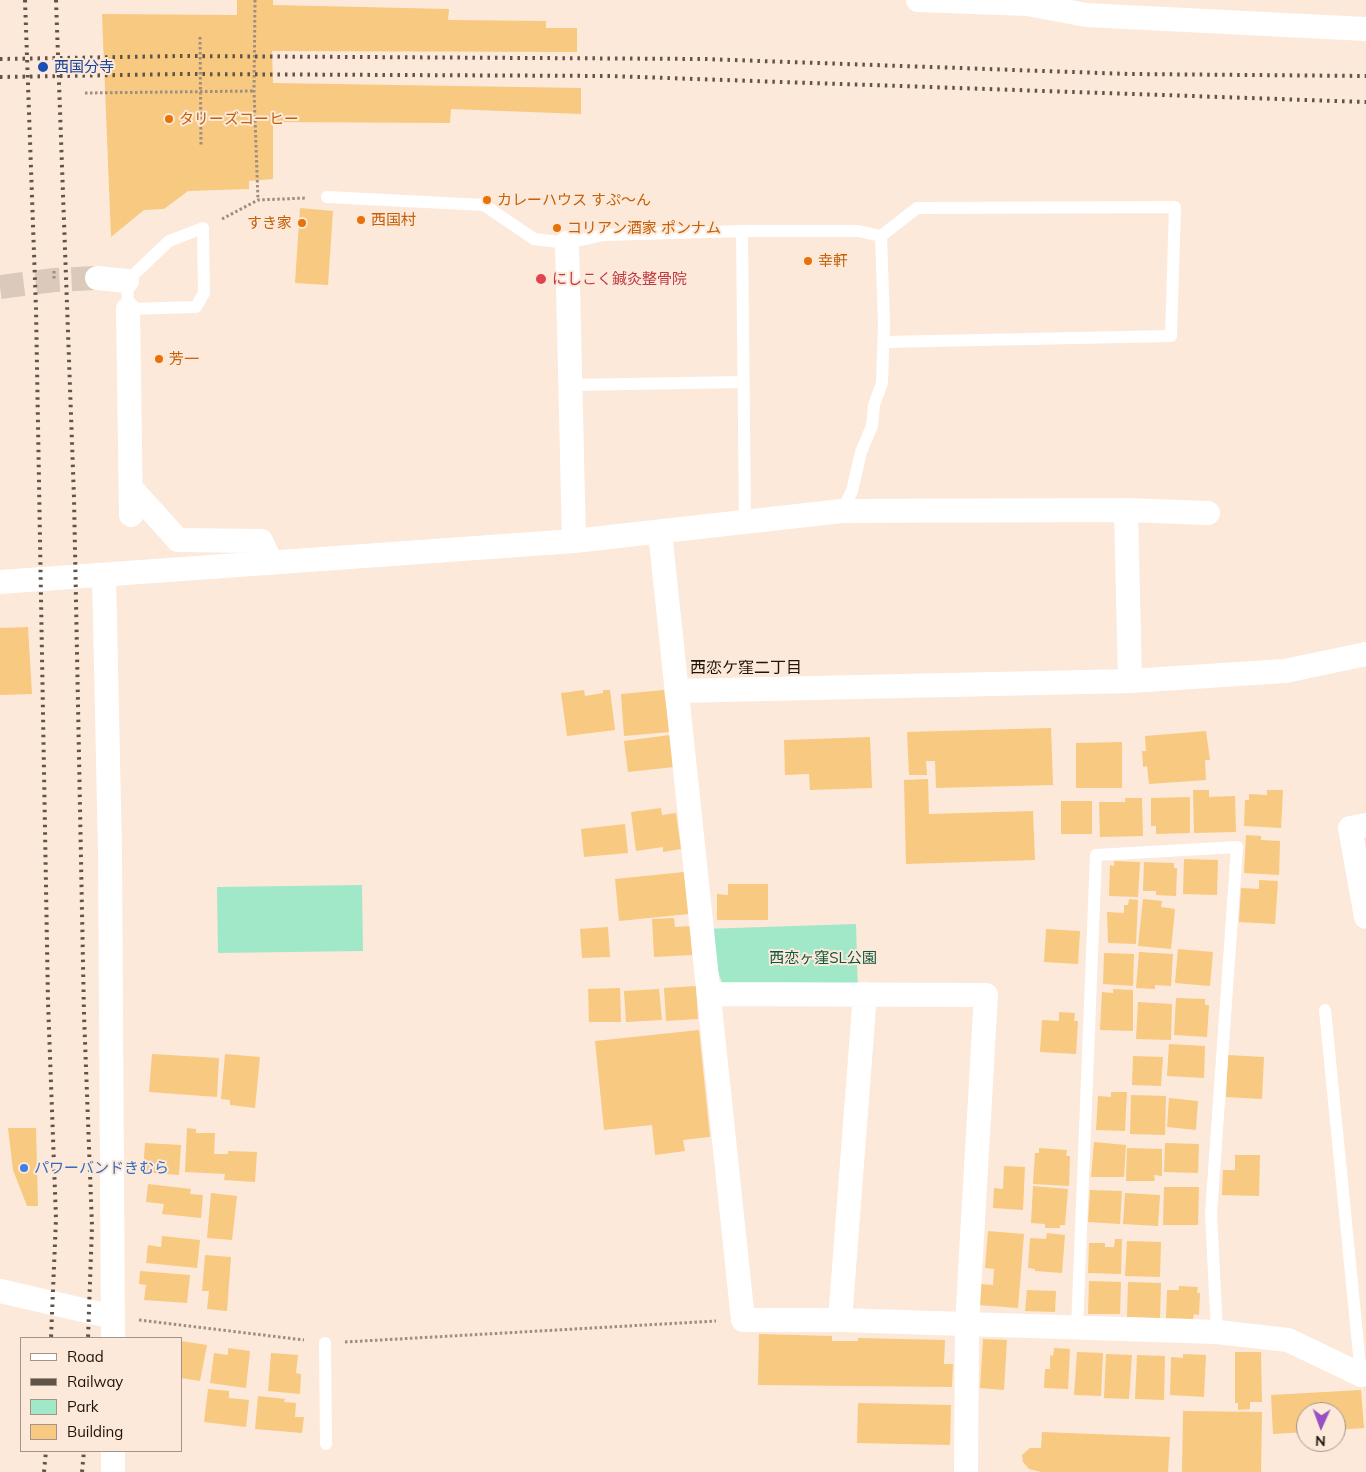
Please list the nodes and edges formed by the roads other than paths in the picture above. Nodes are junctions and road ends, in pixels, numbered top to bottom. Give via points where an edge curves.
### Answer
1 (918, 0) edge
2 (1028, 2) edge
3 (1366, 29) edge
4 (327, 197) road end
5 (742, 230) junction
6 (881, 236) junction
7 (567, 243) junction
8 (97, 278) tunnel mouth
9 (127, 281) junction
10 (128, 309) junction
11 (884, 342) junction
12 (742, 382) junction
13 (570, 385) junction
14 (131, 488) junction
15 (1126, 510) junction
16 (842, 511) junction
17 (1208, 513) dead end
18 (131, 515) dead end
19 (745, 522) junction
20 (660, 532) junction
21 (574, 541) junction
22 (272, 562) junction
23 (104, 575) junction
24 (0, 582) edge
25 (1366, 654) edge
26 (1130, 681) junction
27 (677, 691) junction
28 (1366, 825) edge
29 (1366, 917) edge
30 (709, 994) junction
31 (865, 994) junction
32 (1325, 1010) dead end
33 (0, 1291) edge
34 (840, 1320) junction
35 (967, 1324) junction
36 (113, 1328) edge
37 (1077, 1328) junction
38 (1217, 1332) junction
39 (325, 1343) road end
40 (1364, 1374) edge
41 (326, 1444) dead end
42 (113, 1452) edge
43 (113, 1472) edge
44 (966, 1472) edge

1 - 2 street
2 - 3 street via 1086,15
4 - 7 lane via 484,205 534,240
5 - 6 lane via 858,231
5 - 7 lane via 604,234
5 - 12 lane
6 - 11 lane
6 - 11 lane via 917,208 1175,208 1171,336
7 - 13 street
8 - 9 street
9 - 10 lane
9 - 10 lane via 169,241 203,228 204,293 196,308
10 - 14 street
11 - 16 lane via 882,383 874,405 872,426 860,452 852,490
12 - 13 lane
12 - 19 lane
13 - 21 street
14 - 18 street
14 - 22 street via 178,540 261,541
15 - 16 street
15 - 17 street
15 - 26 street
16 - 19 street
19 - 20 street
20 - 21 street
20 - 27 street
21 - 22 street
22 - 23 street
23 - 24 street
23 - 36 street
25 - 26 street via 1285,671
26 - 27 street
27 - 30 street
28 - 29 street via 1350,828
30 - 31 street
30 - 34 street via 743,1320
31 - 34 street
31 - 35 street via 986,995
32 - 40 lane
33 - 36 street
34 - 35 street
35 - 37 street
35 - 44 street
37 - 38 street
37 - 38 lane via 1096,855 1237,847 1211,1214
38 - 40 street via 1288,1340
39 - 41 lane
42 - 43 street

